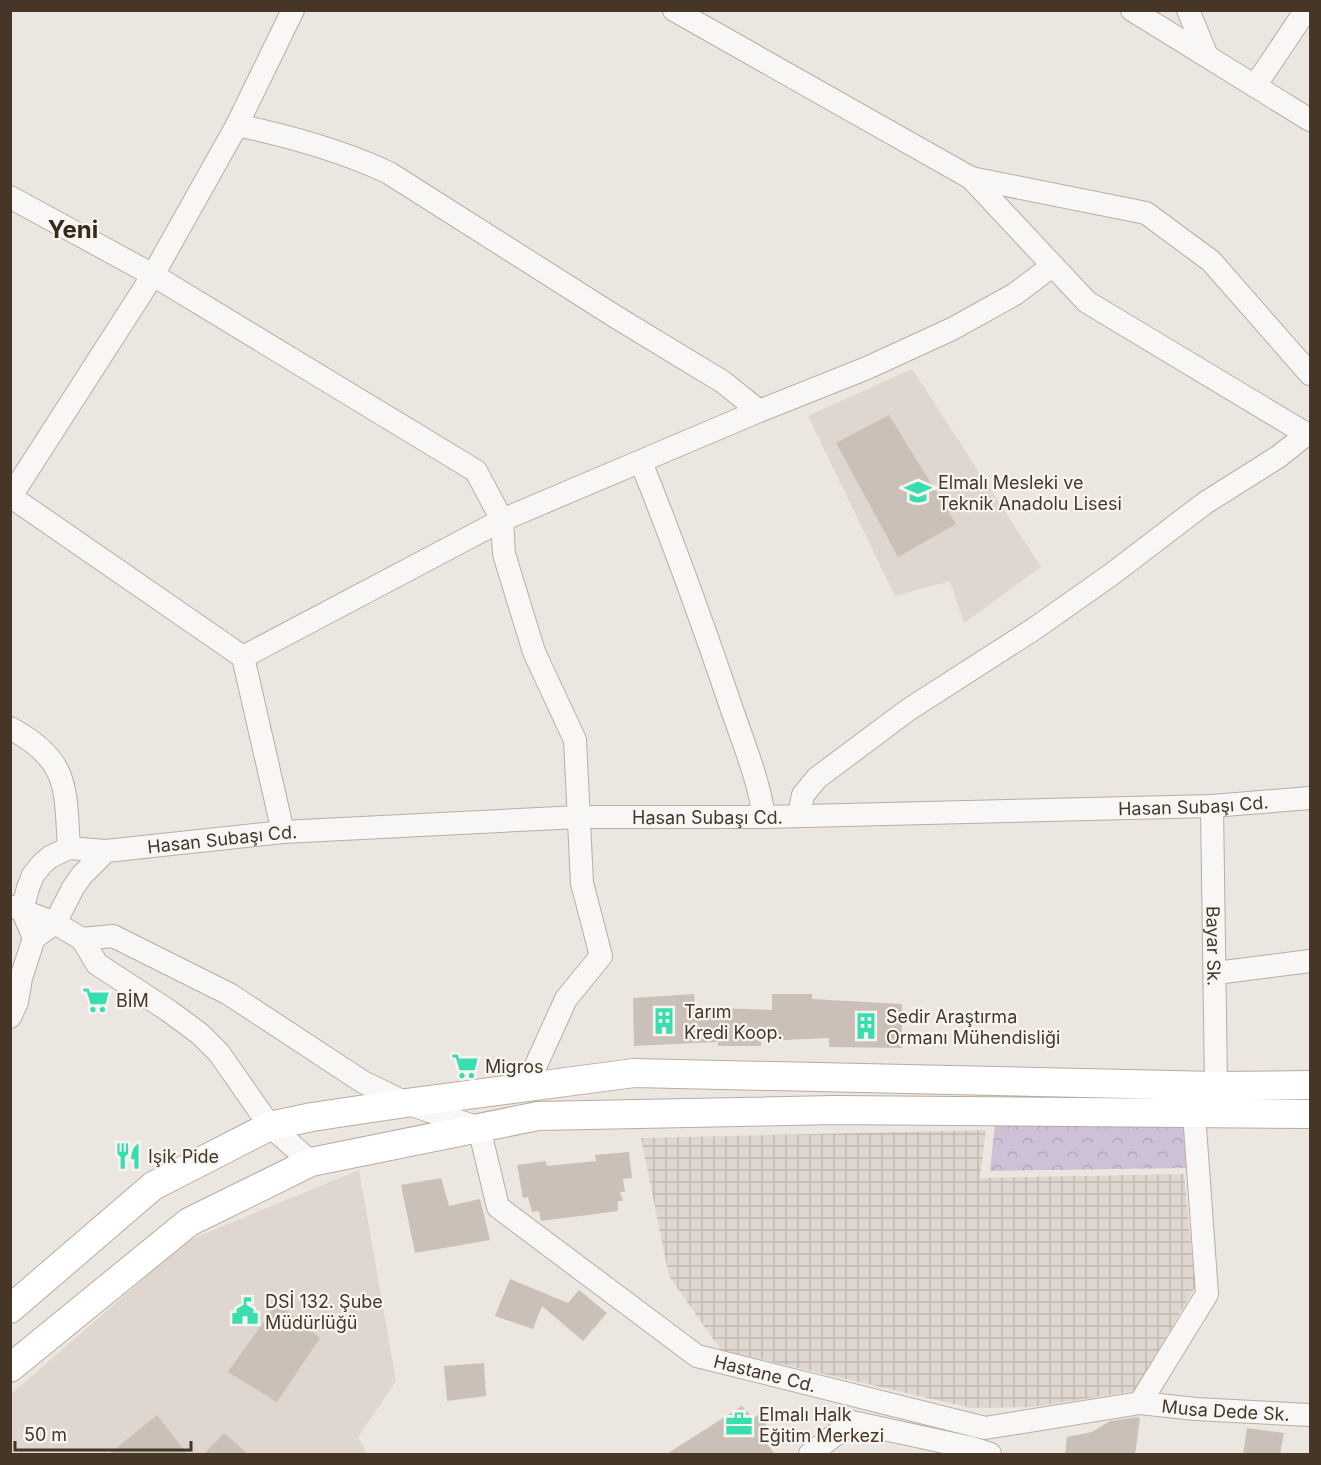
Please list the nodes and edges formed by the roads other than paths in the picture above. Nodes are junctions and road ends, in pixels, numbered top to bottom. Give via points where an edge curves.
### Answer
1 (293, 10) edge
2 (674, 10) edge
3 (1132, 10) edge
4 (1188, 10) edge
5 (1306, 10) edge
6 (1206, 56) junction
7 (1255, 86) junction
8 (1311, 120) edge
9 (237, 124) junction
10 (971, 178) junction
11 (10, 197) edge
12 (1052, 266) junction
13 (153, 275) junction
14 (1311, 374) edge
15 (759, 411) junction
16 (1309, 435) edge
17 (641, 462) junction
18 (11, 496) edge
19 (502, 520) junction
20 (243, 657) junction
21 (10, 728) edge
22 (1311, 798) edge
23 (1212, 806) junction
24 (799, 815) junction
25 (578, 817) junction
26 (764, 817) junction
27 (283, 832) junction
28 (69, 848) junction
29 (106, 851) junction
30 (16, 908) edge
31 (55, 923) junction
32 (34, 938) junction
33 (82, 939) junction
34 (1311, 961) edge
35 (1216, 973) junction
36 (16, 978) edge
37 (10, 1017) edge
38 (1311, 1084) edge
39 (1216, 1086) junction
40 (526, 1087) junction
41 (406, 1102) junction
42 (1194, 1113) junction
43 (1311, 1114) edge
44 (270, 1126) junction
45 (479, 1128) junction
46 (311, 1162) junction
47 (10, 1309) edge
48 (10, 1368) edge
49 (1140, 1404) junction
50 (1311, 1415) edge
51 (985, 1428) junction
52 (981, 1451) edge
53 (810, 1455) edge

1 - 9 street
2 - 10 street
3 - 6 street
4 - 6 street
5 - 7 street
6 - 7 street
7 - 8 street
9 - 13 street
9 - 15 street via 362,160 389,173 723,382
10 - 12 street
10 - 14 street via 1146,213 1211,261
11 - 13 street
12 - 15 street via 1015,294 952,329
12 - 16 street via 1087,302
13 - 18 street
13 - 19 street via 476,471
15 - 17 street
16 - 24 street via 1205,503 1034,629 879,731 817,778 803,795
17 - 19 street
17 - 26 street via 680,558 761,794
18 - 20 street
19 - 20 street
19 - 25 street via 504,554 534,652 574,740
20 - 27 street
21 - 28 street via 42,748 59,772 64,786
22 - 23 street, Hasan Subaşı Cd.
23 - 24 street, Hasan Subaşı Cd.
23 - 35 street, Bayar Sk.
24 - 26 street, Hasan Subaşı Cd.
25 - 26 street, Hasan Subaşı Cd.
25 - 27 street, Hasan Subaşı Cd.
25 - 40 street via 582,883 601,956 566,999
27 - 29 street, Hasan Subaşı Cd.
28 - 29 street, Hasan Subaşı Cd.
28 - 30 street via 42,864
29 - 31 street via 82,875
30 - 31 street
30 - 32 street
31 - 32 street
31 - 33 street
32 - 36 street
33 - 41 street via 113,936 229,994 363,1082
33 - 44 street via 97,964 200,1034 219,1053
34 - 35 street
35 - 39 street, Bayar Sk.
36 - 37 street via 17,1002
38 - 39 main road
39 - 40 main road via 634,1073
40 - 41 main road
41 - 44 main road
41 - 45 street
42 - 43 main road
42 - 45 main road via 835,1110 538,1116
42 - 49 street via 1207,1294
44 - 46 street
44 - 47 main road via 153,1186
45 - 46 main road
45 - 51 street, Hastane Cd. via 498,1207 697,1356
46 - 48 main road via 189,1222
49 - 50 street, Musa Dede Sk.
49 - 51 street, Hastane Cd.
51 - 52 street
52 - 53 street via 852,1422

